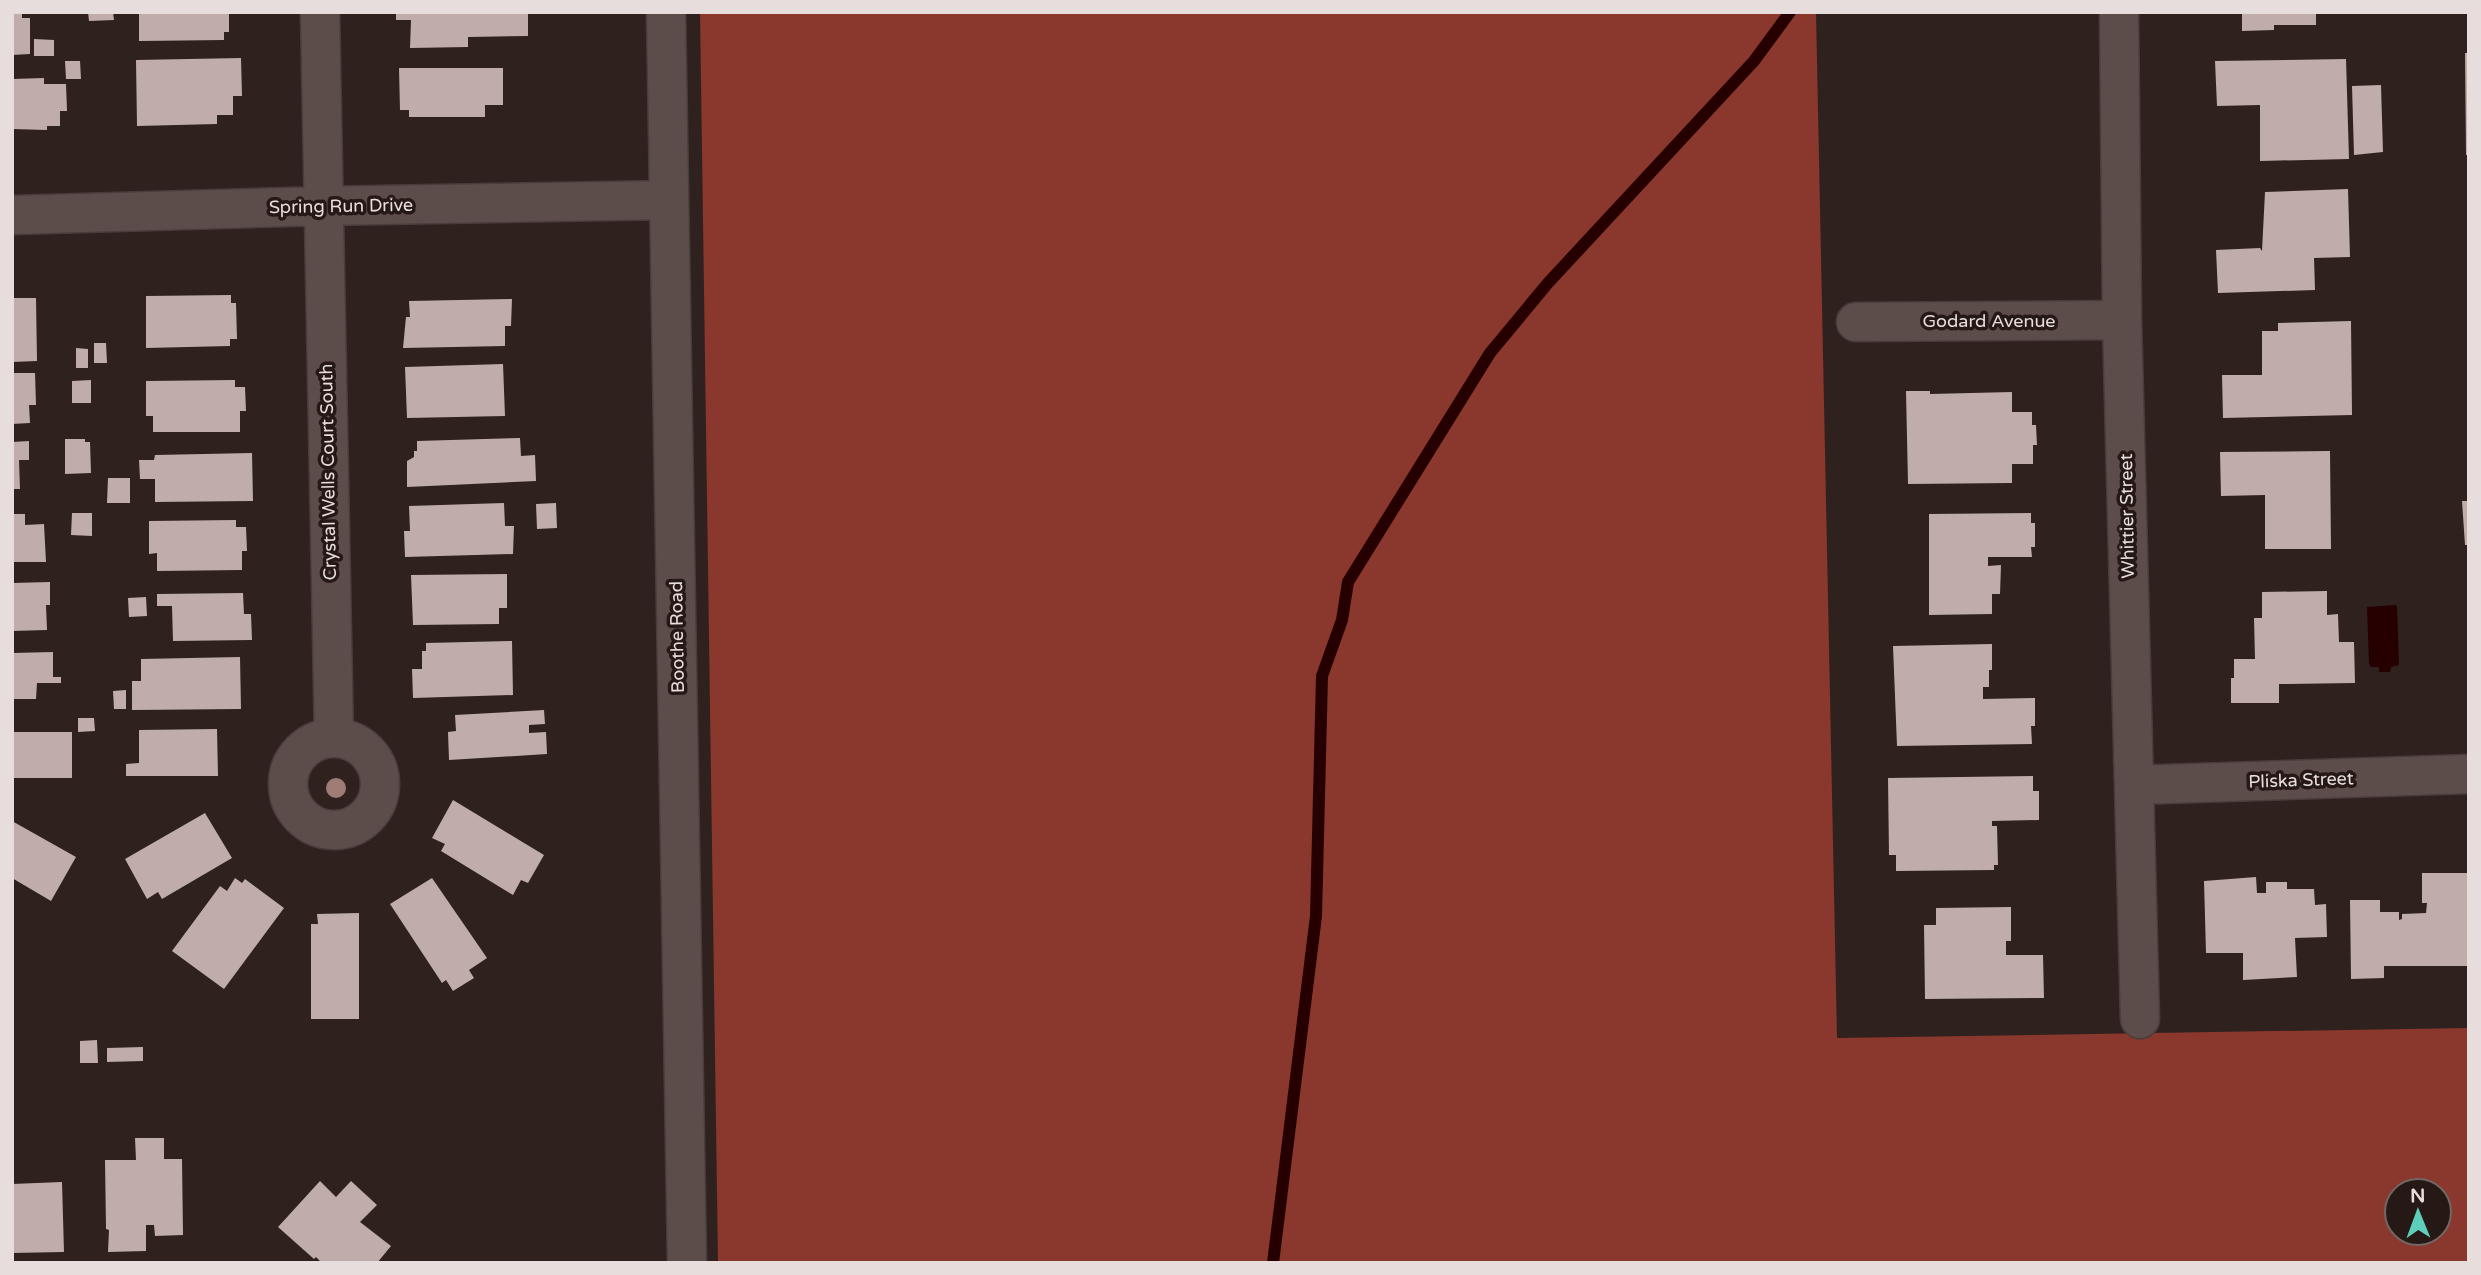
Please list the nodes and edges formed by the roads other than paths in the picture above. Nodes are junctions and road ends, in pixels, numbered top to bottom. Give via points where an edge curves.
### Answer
1 (320, 12) edge
2 (666, 12) edge
3 (2119, 12) edge
4 (669, 201) junction
5 (323, 206) junction
6 (12, 215) edge
7 (2122, 320) junction
8 (1856, 322) dead end
9 (334, 738) dead end
10 (2469, 774) edge
11 (2134, 785) junction
12 (2140, 1019) dead end
13 (688, 1263) edge

1 - 5 street, Crystal Wells Court South
2 - 4 street, Boothe Road
3 - 7 street, Whittier Street
4 - 5 street, Spring Run Drive
4 - 13 street, Boothe Road
5 - 6 street, Spring Run Drive
5 - 9 street, Crystal Wells Court South
7 - 8 street, Godard Avenue
7 - 11 street, Whittier Street
10 - 11 street, Pliska Street
11 - 12 street, Whittier Street

